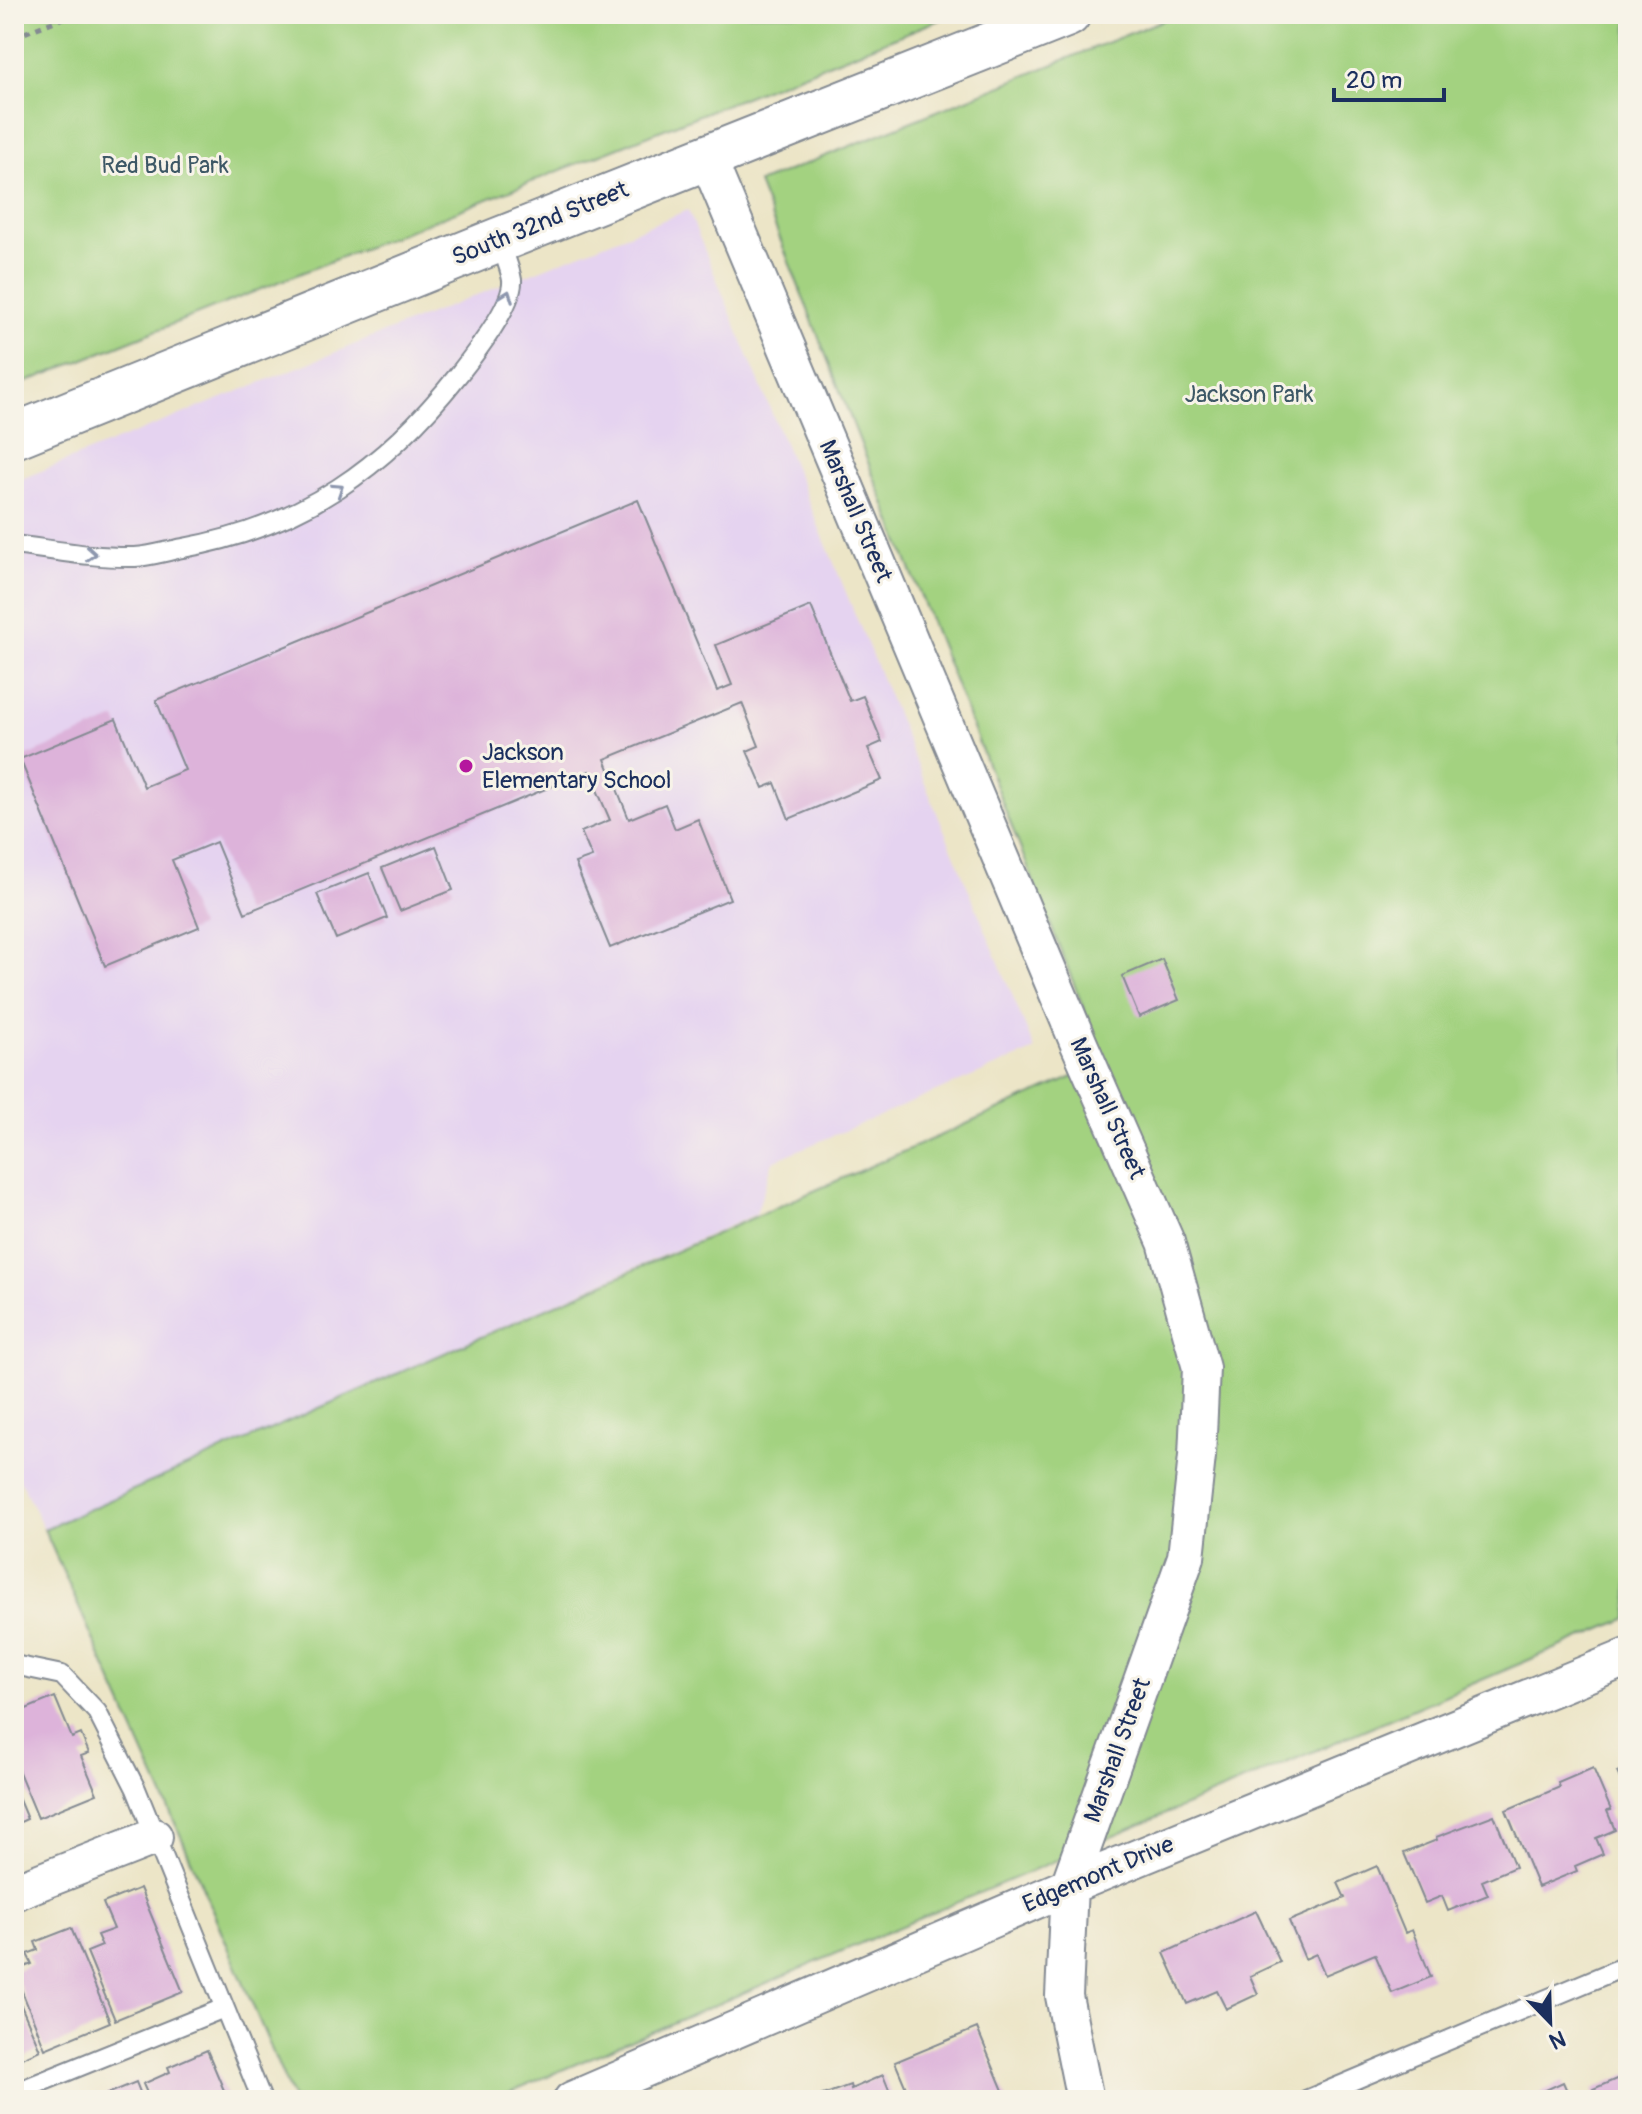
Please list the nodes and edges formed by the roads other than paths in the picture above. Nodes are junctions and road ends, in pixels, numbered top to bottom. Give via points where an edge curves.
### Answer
1 (1068, 14) edge
2 (707, 157) junction
3 (499, 240) junction
4 (14, 436) edge
5 (14, 545) edge
6 (1628, 1657) edge
7 (14, 1665) edge
8 (154, 1837) junction
9 (1069, 1886) junction
10 (14, 1892) edge
11 (1628, 1965) edge
12 (224, 2008) junction
13 (14, 2093) edge
14 (262, 2100) edge
15 (572, 2100) edge
16 (1085, 2100) edge
17 (1306, 2100) edge

1 - 2 street, South 32nd Street
2 - 3 street, South 32nd Street
2 - 9 street, Marshall Street via 1166,1242 1201,1368 1186,1557
3 - 4 street, South 32nd Street
5 -> 3 lane via 136,557 203,545 273,524 338,491 396,444 481,346 512,282
6 - 9 street, Edgemont Drive
7 - 8 lane via 62,1675 97,1712
8 - 10 street
8 - 12 lane
9 - 15 street, Edgemont Drive
9 - 16 street, Marshall Street via 1064,1996
11 - 17 lane
12 - 13 lane
12 - 14 lane

